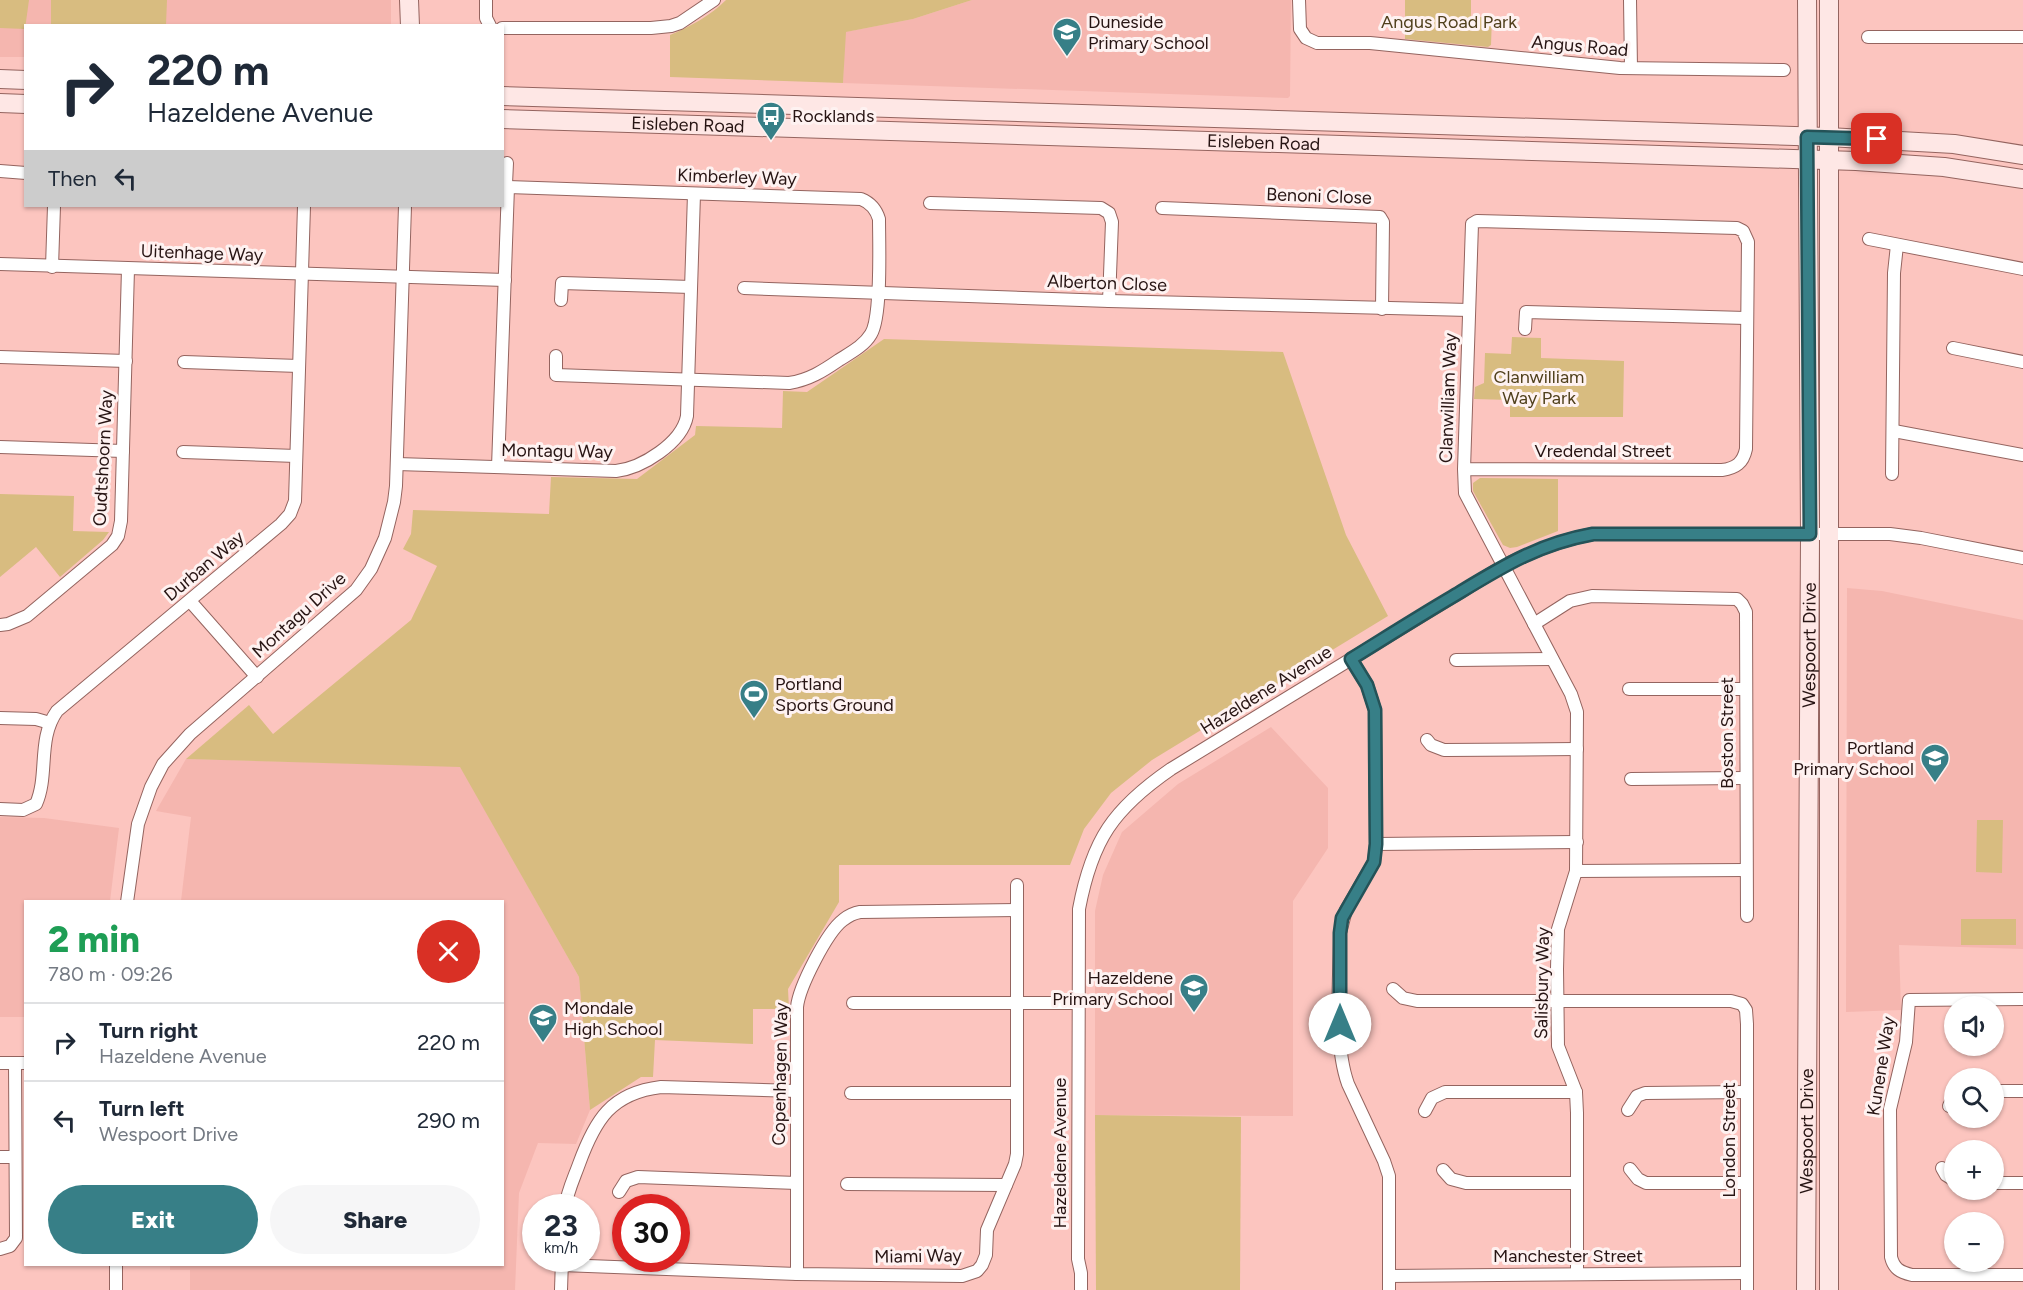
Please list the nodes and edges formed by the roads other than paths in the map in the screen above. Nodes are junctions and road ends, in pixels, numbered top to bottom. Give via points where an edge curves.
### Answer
1 (409, 0) edge
2 (486, 0) edge
3 (714, 0) edge
4 (1299, 0) edge
5 (1630, 0) edge
6 (1808, 0) edge
7 (1829, 0) edge
8 (410, 24) edge
9 (489, 24) edge
10 (504, 28) edge
11 (1868, 37) dead end
12 (2023, 38) edge
13 (1631, 68) junction
14 (1784, 70) dead end
15 (0, 79) edge
16 (24, 80) edge
17 (504, 96) edge
18 (0, 103) edge
19 (24, 104) edge
20 (504, 119) edge
21 (1807, 137) junction
22 (1828, 137) junction
23 (2023, 155) edge
24 (1808, 160) junction
25 (1829, 160) junction
26 (507, 163) dead end
27 (0, 171) edge
28 (24, 172) edge
29 (2023, 179) edge
30 (508, 187) junction
31 (694, 194) junction
32 (930, 203) dead end
33 (54, 207) edge
34 (303, 207) edge
35 (405, 207) edge
36 (1162, 208) dead end
37 (1869, 239) dead end
38 (1897, 245) junction
39 (0, 264) edge
40 (52, 267) junction
41 (128, 268) junction
42 (2023, 269) edge
43 (302, 273) junction
44 (403, 278) junction
45 (505, 280) junction
46 (691, 287) junction
47 (744, 288) dead end
48 (877, 294) junction
49 (561, 300) dead end
50 (1109, 301) junction
51 (1382, 309) junction
52 (1469, 310) junction
53 (1746, 318) junction
54 (1525, 329) dead end
55 (1953, 348) dead end
56 (556, 356) dead end
57 (0, 357) edge
58 (126, 361) junction
59 (184, 362) dead end
60 (2023, 362) edge
61 (299, 366) junction
62 (688, 379) junction
63 (1894, 431) junction
64 (0, 447) edge
65 (123, 451) junction
66 (183, 452) dead end
67 (2023, 455) edge
68 (296, 456) junction
69 (397, 464) junction
70 (498, 467) junction
71 (1464, 469) junction
72 (1893, 474) dead end
73 (1810, 534) junction
74 (1829, 534) junction
75 (2023, 558) edge
76 (1505, 565) junction
77 (190, 601) junction
78 (1534, 624) junction
79 (0, 625) edge
80 (1351, 659) junction
81 (1552, 659) junction
82 (1456, 660) dead end
83 (256, 677) junction
84 (1629, 689) dead end
85 (1745, 689) junction
86 (0, 718) edge
87 (50, 723) junction
88 (1427, 740) dead end
89 (1576, 749) junction
90 (1745, 778) junction
91 (1631, 779) dead end
92 (0, 809) edge
93 (1577, 842) junction
94 (1376, 844) junction
95 (1746, 870) junction
96 (1576, 871) junction
97 (1017, 885) dead end
98 (127, 900) edge
99 (1017, 910) junction
100 (1747, 916) dead end
101 (1393, 989) dead end
102 (2023, 999) edge
103 (1557, 1001) junction
104 (853, 1003) dead end
105 (1016, 1003) junction
106 (1078, 1004) junction
107 (0, 1063) edge
108 (20, 1063) edge
109 (797, 1091) junction
110 (2004, 1091) edge
111 (2023, 1091) edge
112 (1576, 1092) junction
113 (1747, 1092) junction
114 (851, 1093) dead end
115 (1017, 1093) junction
116 (1628, 1110) dead end
117 (1425, 1111) dead end
118 (0, 1156) edge
119 (15, 1157) junction
120 (1942, 1168) dead end
121 (1630, 1169) dead end
122 (1443, 1170) dead end
123 (1944, 1172) edge
124 (797, 1183) junction
125 (1577, 1183) junction
126 (1746, 1183) junction
127 (2004, 1183) edge
128 (2023, 1183) edge
129 (847, 1184) dead end
130 (1006, 1185) junction
131 (619, 1192) dead end
132 (568, 1194) edge
133 (0, 1249) edge
134 (600, 1264) edge
135 (1078, 1264) junction
136 (116, 1266) edge
137 (562, 1272) edge
138 (1577, 1273) junction
139 (1746, 1273) junction
140 (797, 1274) junction
141 (2023, 1275) edge
142 (1389, 1276) junction
143 (116, 1290) edge
144 (561, 1290) edge
145 (1075, 1290) edge
146 (1081, 1290) edge
147 (1389, 1290) edge
148 (1747, 1290) edge
149 (1806, 1290) edge
150 (1829, 1290) edge

1 - 8 main road
2 - 9 street
3 - 10 street via 671,26
4 - 13 street, Angus Road via 1300,29 1306,38 1317,43 1370,44
5 - 13 street
6 - 21 main road, Wespoort Drive
7 - 22 main road, Wespoort Drive
11 - 12 street
13 - 14 street, Angus Road
15 - 16 main road
17 - 21 main road, Eisleben Road
18 - 19 main road
20 - 24 main road, Eisleben Road
21 - 22 main road, Eisleben Road
21 - 24 main road, Wespoort Drive
22 - 23 main road, Eisleben Road via 1954,144
22 - 25 main road, Wespoort Drive
24 - 25 main road, Eisleben Road
24 - 73 main road, Wespoort Drive
25 - 29 main road, Eisleben Road via 1944,167
25 - 74 main road, Wespoort Drive
26 - 30 street
27 - 28 street
30 - 31 street, Kimberley Way
30 - 45 street
31 - 46 street, Montagu Way
31 - 48 street, Kimberley Way via 866,201 879,219
32 - 50 street via 1101,208 1109,213 1112,222
33 - 40 street
34 - 43 street, Durban Way
35 - 44 street, Montagu Drive
36 - 51 street, Benoni Close via 1380,217
37 - 38 street
38 - 42 street
38 - 63 street
39 - 40 street, Uitenhage Way
40 - 41 street, Uitenhage Way
41 - 43 street, Uitenhage Way
41 - 58 street, Oudtshoorn Way
43 - 44 street, Uitenhage Way
43 - 61 street, Durban Way
44 - 45 street, Uitenhage Way
44 - 69 street, Montagu Drive
45 - 70 street
46 - 49 street via 562,283
46 - 62 street, Montagu Way
47 - 48 street, Alberton Close
48 - 50 street, Alberton Close
48 - 62 street via 876,321 866,341 814,376 789,382
50 - 51 street, Alberton Close
51 - 52 street, Alberton Close
52 - 53 street, Clanwilliam Way via 1473,222 1737,228 1748,242
52 - 71 street, Clanwilliam Way
53 - 54 street via 1526,312
53 - 71 street, Vredendal Street via 1746,449 1735,467
55 - 60 street
56 - 62 street via 556,375
57 - 58 street
58 - 65 street, Oudtshoorn Way
59 - 61 street
61 - 68 street, Durban Way
62 - 70 street, Montagu Way via 687,416 681,433 636,467 616,471
63 - 67 street
63 - 72 street
64 - 65 street
65 - 79 street, Oudtshoorn Way via 121,521 112,545 27,616
66 - 68 street
68 - 77 street, Durban Way via 295,501 286,519
69 - 70 street, Montagu Way
69 - 83 street, Montagu Drive via 389,526 371,569 348,598
71 - 76 street, Clanwilliam Way via 1465,493
73 - 74 street, Hazeldene Avenue
73 - 76 street, Hazeldene Avenue via 1593,534 1555,543
73 - 149 main road, Wespoort Drive
74 - 75 street, Hazeldene Avenue via 1905,536
74 - 150 main road, Wespoort Drive
76 - 78 street, Salisbury Way
76 - 80 street, Hazeldene Avenue
77 - 83 street
77 - 87 street, Durban Way via 57,711
78 - 81 street, Salisbury Way
78 - 85 street, Boston Street via 1557,608 1592,596 1737,599 1746,612
80 - 94 street via 1367,685 1375,710
80 - 106 street, Hazeldene Avenue via 1171,769 1143,789 1113,821 1092,858 1079,909
81 - 82 street
81 - 89 street, Salisbury Way via 1575,704
83 - 98 street, Montagu Drive via 190,734 163,764 138,824
84 - 85 street
85 - 90 street, Boston Street
86 - 87 street
87 - 92 street, Durban Way via 36,804 23,810
88 - 89 street via 1444,750
89 - 93 street, Salisbury Way
90 - 91 street
90 - 95 street, Boston Street
93 - 94 street
93 - 96 street, Salisbury Way
94 - 142 street via 1374,862 1342,918 1340,1046 1343,1071 1389,1176
95 - 96 street
95 - 100 street, Boston Street
96 - 103 street, Salisbury Way via 1558,929
97 - 99 street, Miami Way
99 - 105 street, Miami Way
99 - 109 street, Copenhagen Way via 872,911 844,919 799,992
101 - 103 street via 1403,998 1417,1001
102 - 141 street, Kunene Way via 1909,1000 1906,1042 1890,1109 1893,1266 1912,1275
103 - 112 street, Salisbury Way via 1558,1046
103 - 113 street, London Street via 1742,1004 1747,1024
104 - 105 street
105 - 106 street
105 - 115 street, Miami Way
106 - 135 street, Hazeldene Avenue
107 - 108 street
108 - 119 street
109 - 124 street, Copenhagen Way
109 - 132 street via 661,1087 629,1095 610,1108 595,1126
110 - 111 street
112 - 117 street via 1444,1092 1432,1098
112 - 125 street, Salisbury Way
113 - 116 street via 1645,1093 1637,1096
113 - 126 street, London Street
114 - 115 street
115 - 130 street, Miami Way via 1017,1154
118 - 119 street
119 - 133 street via 16,1234 13,1244
120 - 123 street
121 - 126 street via 1646,1183
122 - 125 street via 1451,1179 1466,1183
124 - 131 street via 638,1177 626,1181
124 - 140 street, Copenhagen Way
125 - 138 street, Salisbury Way
126 - 139 street, London Street
127 - 128 street
129 - 130 street
130 - 140 street, Miami Way via 987,1230 984,1260 970,1274
134 - 140 street, Miami Way
135 - 145 street, Hazeldene Avenue
135 - 146 street, Hazeldene Avenue
136 - 143 street
137 - 144 street
138 - 139 street, Manchester Street
138 - 142 street, Manchester Street
139 - 148 street, London Street
142 - 147 street

